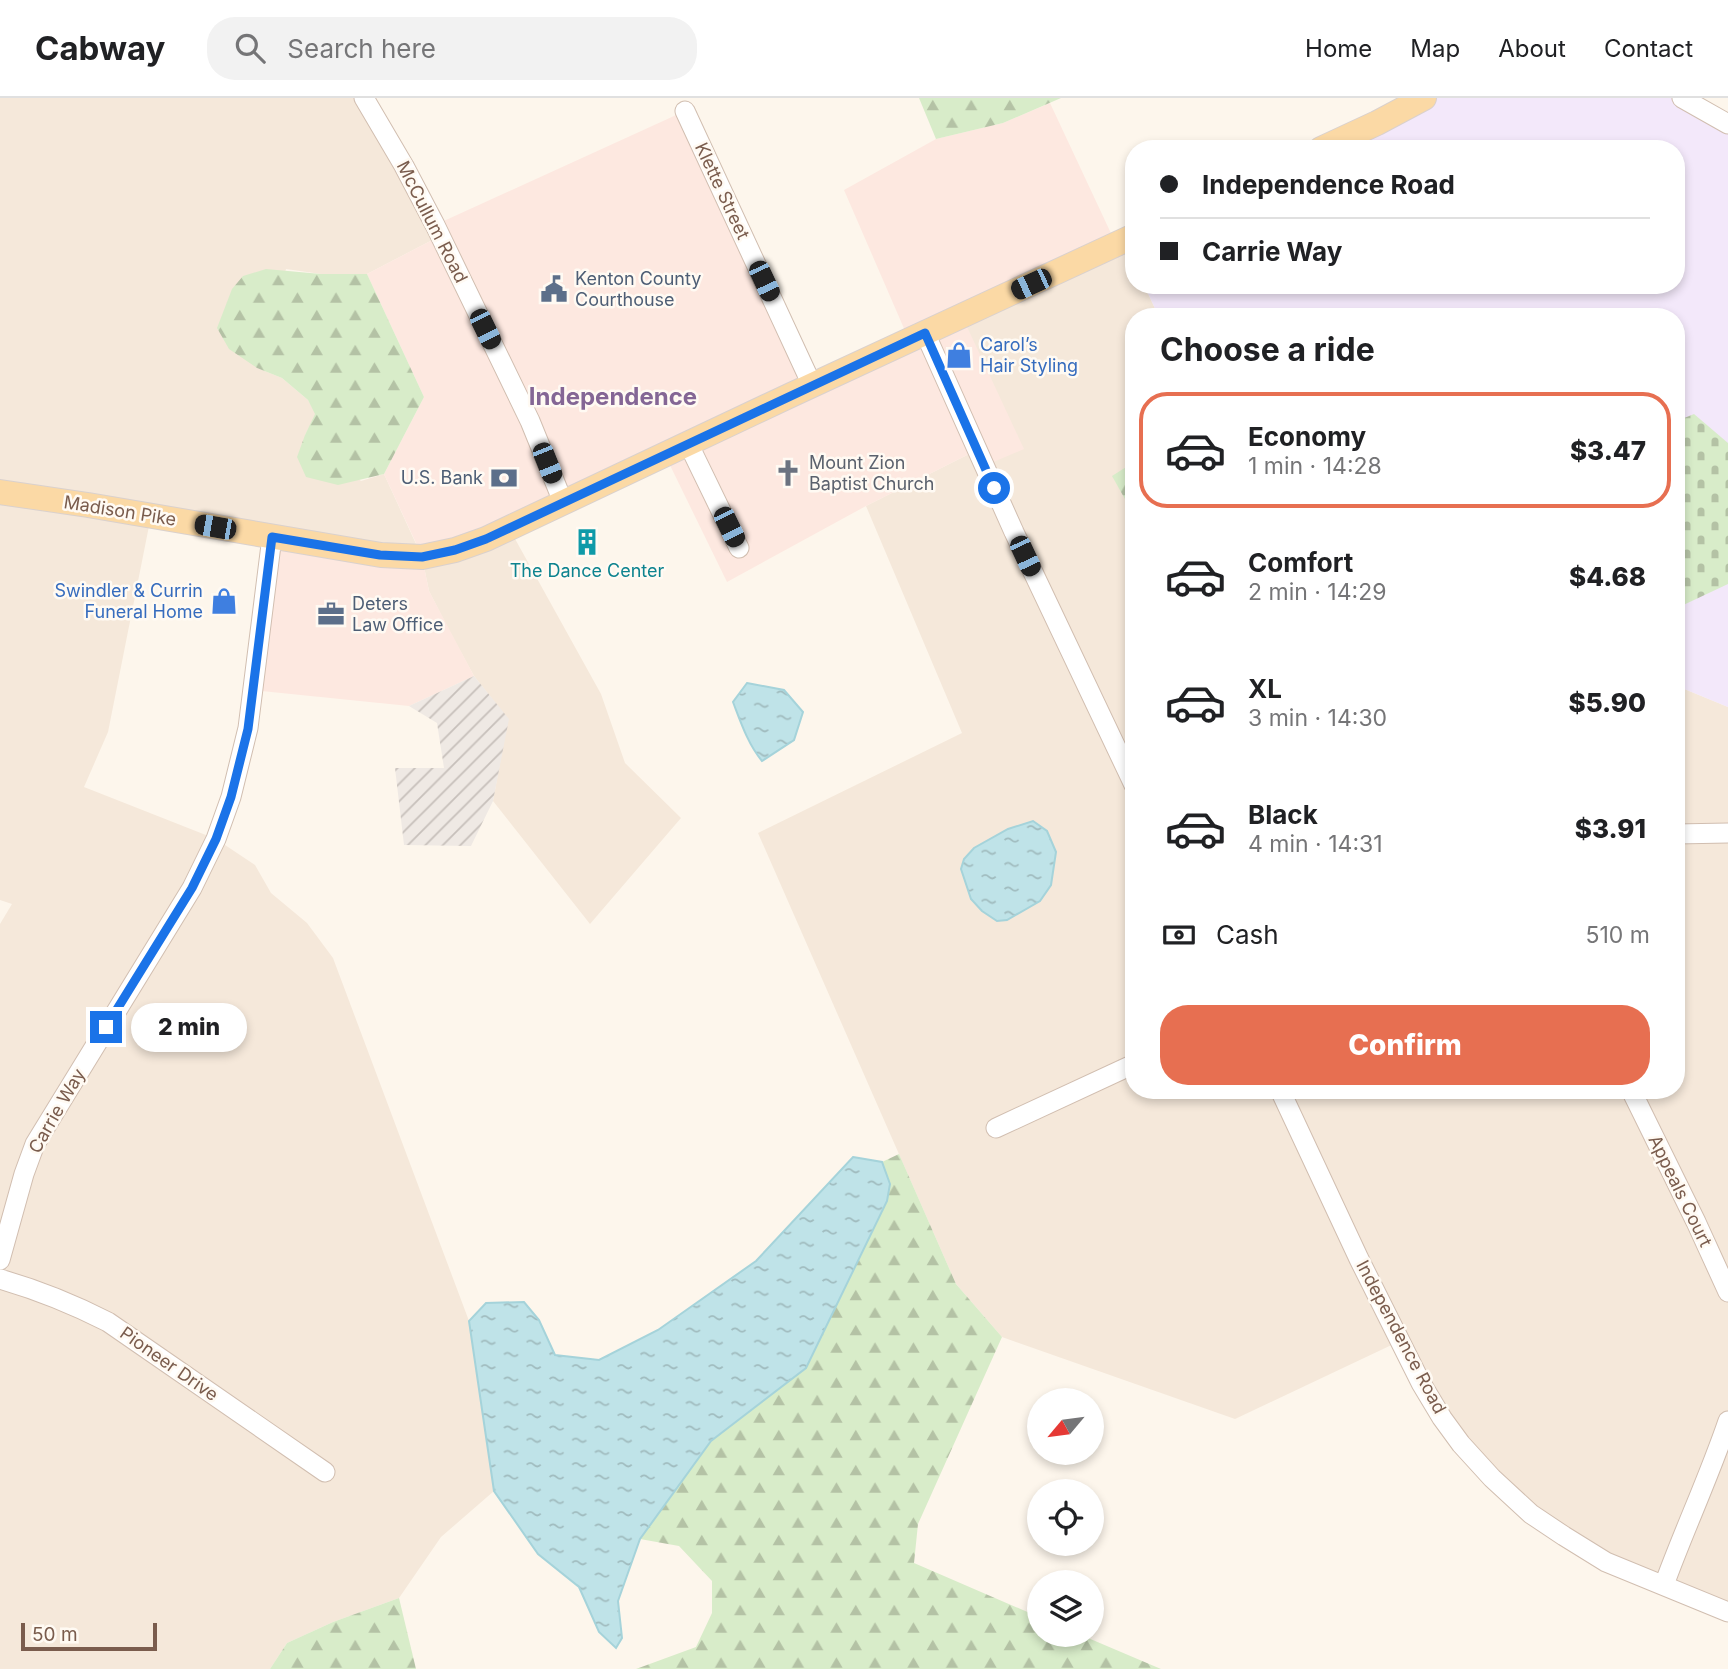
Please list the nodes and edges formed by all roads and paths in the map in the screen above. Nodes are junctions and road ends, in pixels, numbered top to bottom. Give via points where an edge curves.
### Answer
1 (364, 98) edge
2 (1424, 98) edge
3 (1682, 98) edge
4 (685, 111) dead end
5 (1728, 124) edge
6 (1340, 140) edge
7 (1125, 240) edge
8 (925, 333) junction
9 (812, 385) junction
10 (688, 443) junction
11 (0, 492) edge
12 (563, 502) junction
13 (272, 537) junction
14 (739, 548) dead end
15 (1125, 766) edge
16 (1728, 833) edge
17 (1685, 834) edge
18 (1125, 1068) edge
19 (1284, 1099) edge
20 (1635, 1099) edge
21 (996, 1128) dead end
22 (0, 1260) edge
23 (0, 1279) edge
24 (1728, 1292) edge
25 (1728, 1421) edge
26 (325, 1472) dead end
27 (1664, 1586) junction
28 (1728, 1612) edge

1 - 12 street, McCullum Road via 435,225 530,421
2 - 6 main road
3 - 5 street
4 - 9 street, Klette Street
7 - 8 main road, Madison Pike
8 - 9 main road, Madison Pike
8 - 15 street
9 - 10 main road, Madison Pike
10 - 12 main road, Madison Pike
10 - 14 street
11 - 13 main road, Madison Pike
12 - 13 main road, Madison Pike via 486,539 422,557 380,555
13 - 22 street, Carrie Way via 248,729 216,839 192,888 36,1144
16 - 17 street
18 - 21 street
19 - 27 street, Independence Road via 1416,1372 1461,1444 1531,1514 1606,1562
20 - 24 street, Appeals Court
23 - 26 street, Pioneer Drive via 108,1322
25 - 27 street
27 - 28 street, Independence Road

